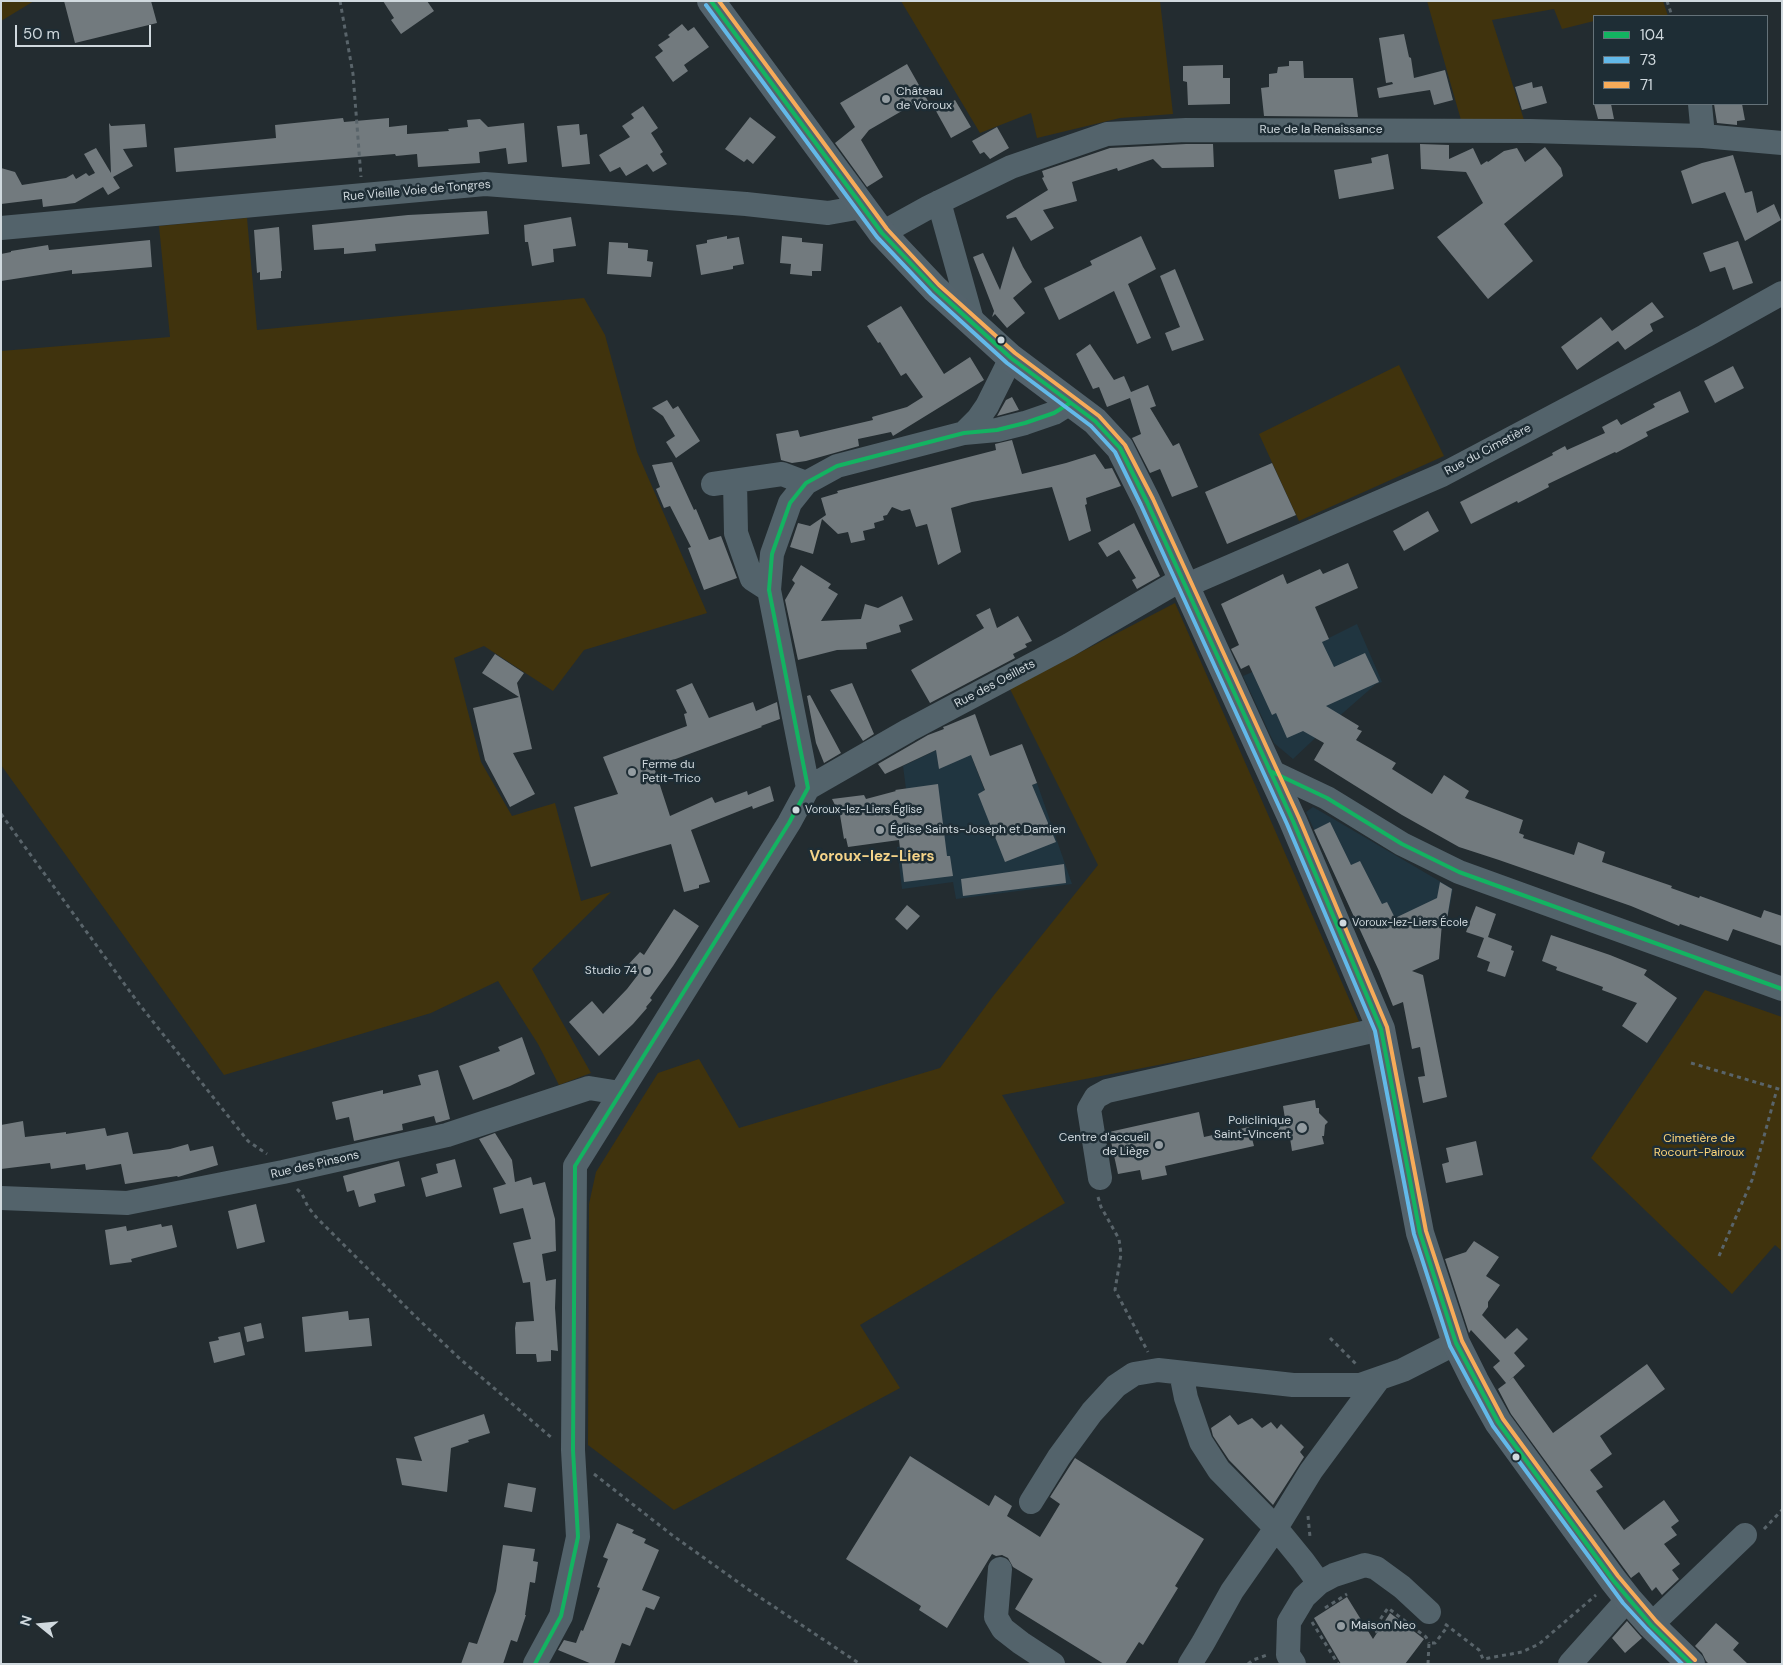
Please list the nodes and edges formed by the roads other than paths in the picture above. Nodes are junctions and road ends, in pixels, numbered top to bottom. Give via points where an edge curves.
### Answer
1 (712, 1) edge
2 (1700, 105) edge
3 (1703, 136) junction
4 (1782, 143) edge
5 (939, 202) junction
6 (862, 207) junction
7 (1, 228) edge
8 (882, 233) junction
9 (1782, 293) edge
10 (973, 324) junction
11 (1010, 358) junction
12 (1070, 402) junction
13 (964, 433) junction
14 (806, 482) junction
15 (1183, 582) junction
16 (769, 590) junction
17 (1270, 771) junction
18 (808, 788) junction
19 (1782, 990) edge
20 (1381, 1029) junction
21 (620, 1092) junction
22 (1100, 1178) road end
23 (1, 1198) edge
24 (1456, 1343) junction
25 (1170, 1372) junction
26 (1378, 1380) junction
27 (1031, 1502) dead end
28 (1276, 1528) junction
29 (1745, 1534) dead end
30 (1000, 1569) dead end
31 (1319, 1583) junction
32 (1621, 1589) junction
33 (1429, 1612) road end
34 (1651, 1625) junction
35 (535, 1664) edge
36 (1053, 1664) edge
37 (1190, 1664) edge
38 (1294, 1664) edge
39 (1570, 1664) edge
40 (1691, 1664) edge

1 - 6 main road
2 - 3 street
3 - 4 street, Rue de la Renaissance
3 - 5 street, Rue de la Renaissance via 1530,131 1196,130 1107,134 1011,167
5 - 8 street, Rue de la Renaissance
5 - 10 street
6 - 7 street, Rue Vieille Voie de Tongres via 828,213 485,184
6 - 8 main road
8 - 10 main road
9 - 15 street, Rue du Cimetière via 1442,475
10 - 11 main road
11 - 12 main road
11 - 13 street via 988,406
12 - 13 street via 1054,413 1025,423 998,430
12 - 15 main road via 1095,421 1120,448
13 - 14 street via 837,466
14 - 16 street via 790,503 772,554
14 - 16 street via 782,474 724,482 736,533 752,579
15 - 17 main road
15 - 18 street, Rue des Oeillets
16 - 18 street
17 - 19 street via 1327,798 1402,844 1459,872
17 - 20 main road
18 - 21 street via 790,823
20 - 22 street via 1107,1091 1096,1097 1089,1109
20 - 24 main road via 1420,1233
21 - 23 street, Rue des Pinsons via 589,1088 447,1135 127,1203
21 - 35 street via 575,1166 573,1458 578,1537 561,1616
24 - 26 street
24 - 32 main road via 1498,1422
25 - 26 street via 1294,1385 1360,1385
25 - 27 street via 1134,1374 1116,1386 1092,1412
25 - 28 street via 1186,1398 1202,1442 1219,1470
26 - 28 street via 1311,1470
28 - 31 street
28 - 37 street via 1232,1591
29 - 34 street
30 - 36 street via 996,1616 1003,1629
31 - 33 street via 1366,1565 1376,1568 1402,1587
31 - 38 street via 1304,1598 1289,1622 1288,1655
32 - 34 main road
32 - 39 street
34 - 40 main road

